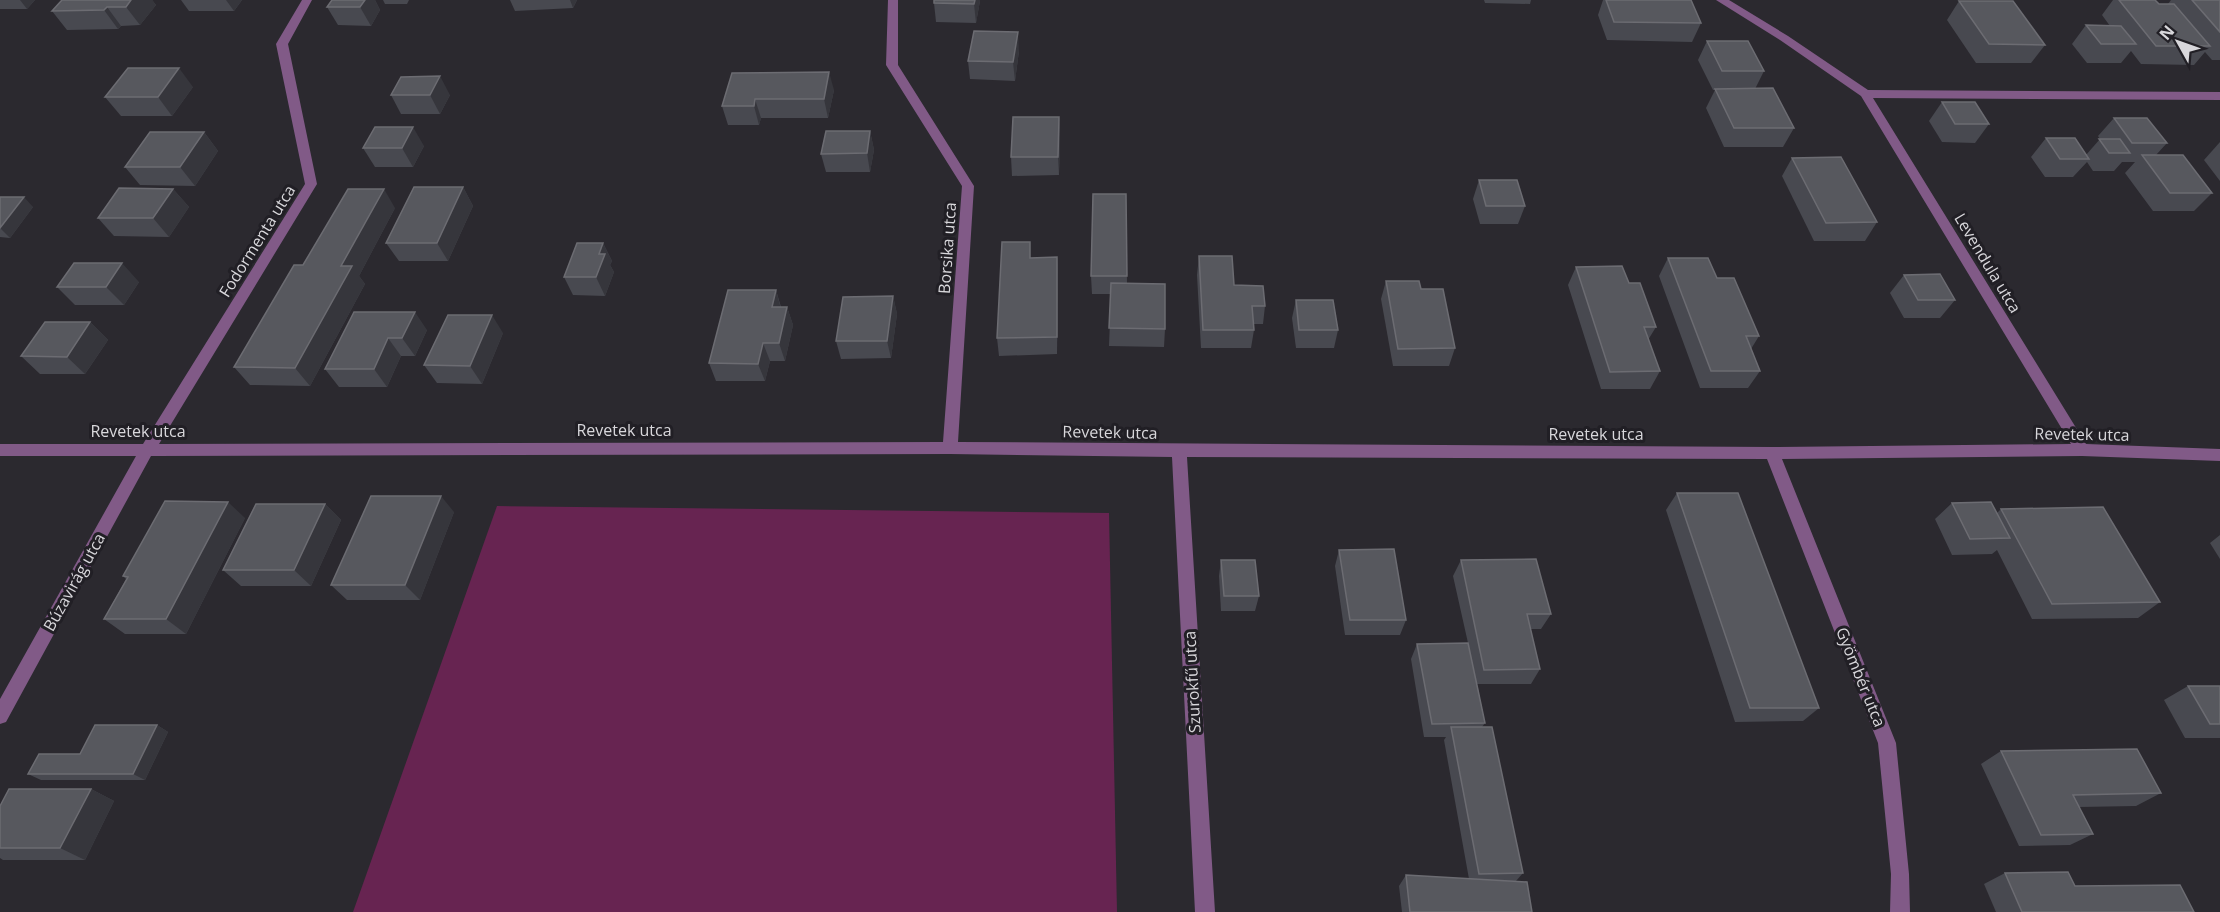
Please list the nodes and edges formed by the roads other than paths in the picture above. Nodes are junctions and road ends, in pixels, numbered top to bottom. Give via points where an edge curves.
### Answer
1 (307, 0) edge
2 (893, 0) edge
3 (1721, 0) edge
4 (1865, 94) junction
5 (2220, 96) edge
6 (148, 448) junction
7 (950, 448) junction
8 (0, 450) edge
9 (2082, 450) junction
10 (1179, 451) junction
11 (1772, 453) junction
12 (2220, 455) edge
13 (0, 716) edge
14 (1205, 912) edge
15 (1900, 912) edge

1 - 6 street, Fodormenta utca via 282,44 310,184
2 - 7 street, Borsika utca via 892,65 968,186
3 - 4 street, Levendula utca
4 - 5 street
4 - 9 street, Levendula utca
6 - 7 street, Revetek utca
6 - 8 street, Revetek utca
6 - 13 street, Búzavirág utca
7 - 10 street, Revetek utca
9 - 11 street, Revetek utca
9 - 12 street, Revetek utca
10 - 11 street, Revetek utca
10 - 14 street, Szurokfű utca
11 - 15 street, Gyömbér utca via 1887,743

